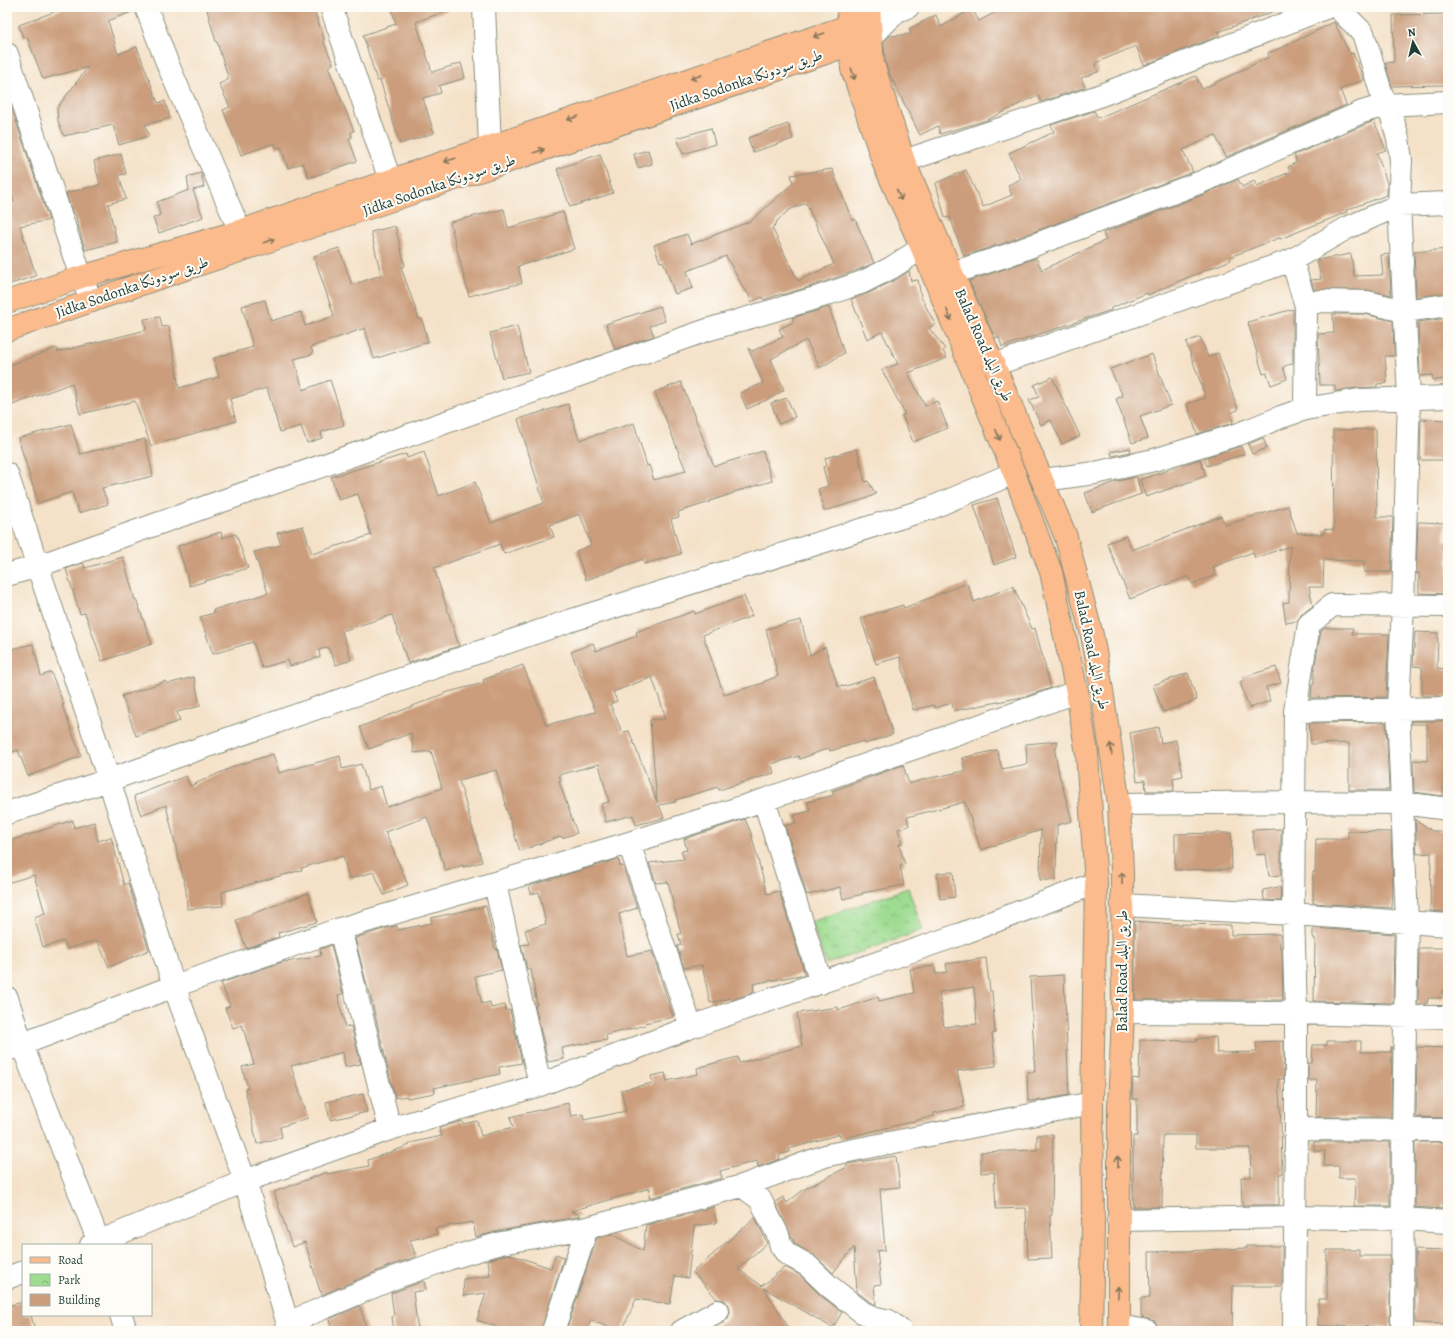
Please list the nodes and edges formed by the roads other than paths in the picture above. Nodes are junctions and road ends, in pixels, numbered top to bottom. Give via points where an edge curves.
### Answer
1 (146, 7) edge
2 (331, 7) edge
3 (484, 7) edge
4 (1328, 7) edge
5 (1337, 7) edge
6 (903, 9) edge
7 (859, 23) edge
8 (7, 54) edge
9 (1448, 102) edge
10 (1385, 105) junction
11 (492, 156) junction
12 (904, 161) junction
13 (392, 190) junction
14 (1448, 202) edge
15 (1399, 205) junction
16 (243, 240) junction
17 (922, 248) junction
18 (1292, 260) junction
19 (952, 273) junction
20 (81, 277) junction
21 (92, 300) junction
22 (7, 302) edge
23 (1448, 305) edge
24 (1306, 306) junction
25 (1404, 311) junction
26 (7, 330) edge
27 (994, 365) junction
28 (1408, 397) junction
29 (1448, 397) edge
30 (1305, 409) junction
31 (1014, 473) junction
32 (7, 474) edge
33 (1043, 480) junction
34 (38, 566) junction
35 (7, 576) edge
36 (1403, 606) junction
37 (1448, 606) edge
38 (1077, 692) junction
39 (1398, 708) junction
40 (1448, 708) edge
41 (1295, 711) junction
42 (109, 780) junction
43 (764, 800) junction
44 (1294, 802) junction
45 (1402, 803) junction
46 (1119, 804) junction
47 (1448, 809) edge
48 (7, 813) edge
49 (629, 843) junction
50 (1096, 883) junction
51 (495, 884) junction
52 (1122, 905) junction
53 (1293, 914) junction
54 (1407, 922) junction
55 (1448, 925) edge
56 (340, 929) junction
57 (821, 983) junction
58 (174, 986) junction
59 (7, 998) edge
60 (1123, 1012) junction
61 (1296, 1013) junction
62 (1405, 1016) junction
63 (1448, 1017) edge
64 (691, 1027) junction
65 (14, 1047) edge
66 (540, 1085) junction
67 (1092, 1103) junction
68 (390, 1129) junction
69 (1296, 1129) junction
70 (1403, 1130) junction
71 (1448, 1130) edge
72 (246, 1181) junction
73 (742, 1186) junction
74 (1295, 1217) junction
75 (1402, 1219) junction
76 (1118, 1220) junction
77 (1448, 1222) edge
78 (587, 1228) junction
79 (96, 1244) edge
80 (22, 1272) edge
81 (7, 1278) edge
82 (718, 1311) dead end
83 (121, 1316) edge
84 (289, 1327) edge
85 (1119, 1329) edge
86 (126, 1331) edge
87 (553, 1331) edge
88 (682, 1331) edge
89 (901, 1331) edge
90 (1092, 1331) edge
91 (1146, 1331) edge
92 (1294, 1331) edge
93 (1402, 1331) edge

1 - 16 street
2 - 13 street
3 - 11 street
4 - 12 street via 1096,97
5 - 10 street via 1363,33
6 - 7 street
7 - 11 main road, Jidka Sodonka طريق سودونكا
7 - 12 main road, Balad Road طريق البلد
7 -> 17 main road, Balad Road طريق البلد via 852,69 882,156
8 - 20 street
9 - 10 street
10 - 15 street via 1392,117 1401,160
10 - 19 street via 1362,112 1201,182 1008,255
11 - 13 main road, Jidka Sodonka طريق سودونكا
12 - 19 main road, Balad Road طريق البلد
13 - 16 main road, Jidka Sodonka طريق سودونكا
14 - 15 street
15 - 18 street via 1347,228
15 - 25 street
16 - 20 main road, Jidka Sodonka طريق سودونكا
16 - 21 main road, Jidka Sodonka طريق سودونكا
17 -> 31 main road, Balad Road طريق البلد
17 - 34 street via 863,282 707,330
18 - 24 street
18 - 27 street
19 - 27 main road, Balad Road طريق البلد
20 - 21 street
20 - 22 main road, Jidka Sodonka طريق سودونكا
21 - 26 main road, Jidka Sodonka طريق سودونكا
23 - 25 street
24 - 25 street via 1319,301 1367,302
24 - 30 street
25 - 28 street
27 - 33 main road, Balad Road طريق البلد
28 - 29 street
28 - 30 street via 1359,400
28 - 36 street
30 - 33 street via 1239,434 1154,460 1095,473
31 - 38 main road, Balad Road طريق البلد via 1051,572
31 - 42 street via 931,508 569,621
32 - 34 street
46 -> 33 main road, Balad Road طريق البلد via 1092,635 1066,537
34 - 35 street
34 - 42 street
36 - 37 street
36 - 39 street
36 - 41 street via 1332,605 1309,624
38 - 43 street
38 - 50 main road, Balad Road طريق البلد via 1088,754
39 - 40 street
39 - 41 street
39 - 45 street
41 - 44 street
42 - 48 street
42 - 58 street
43 - 49 street
43 - 57 street
44 - 45 street
44 - 46 street
44 - 53 street
45 - 47 street
45 - 54 street
52 -> 46 main road, Balad Road طريق البلد
49 - 51 street
49 - 64 street
50 - 57 street via 962,934
50 - 67 main road, Balad Road طريق البلد
51 - 56 street
51 - 66 street
52 - 53 street
52 - 60 main road, Balad Road طريق البلد
53 - 54 street
53 - 61 street
54 - 55 street
54 - 62 street
56 - 58 street
56 - 68 street
57 - 64 street
58 - 65 street
58 - 72 street
59 - 65 street
60 - 61 street
76 -> 60 main road, Balad Road طريق البلد
61 - 62 street
61 - 69 street
62 - 63 street
62 - 70 street
64 - 66 street
65 - 79 street
66 - 68 street
67 - 73 street via 828,1155
67 - 90 main road, Balad Road طريق البلد
68 - 72 street
69 - 70 street
69 - 74 street
70 - 71 street
70 - 75 street
72 - 79 street
72 - 84 street
73 - 78 street
73 - 89 street via 760,1199 787,1254 806,1265 862,1312 889,1321
74 - 75 street
74 - 76 street
74 - 92 street
75 - 77 street
75 - 93 street
85 -> 76 main road, Balad Road طريق البلد
78 - 84 street via 501,1243 448,1259 394,1278
78 - 87 street
80 - 81 street
82 - 88 street
83 - 86 street
85 - 91 street

